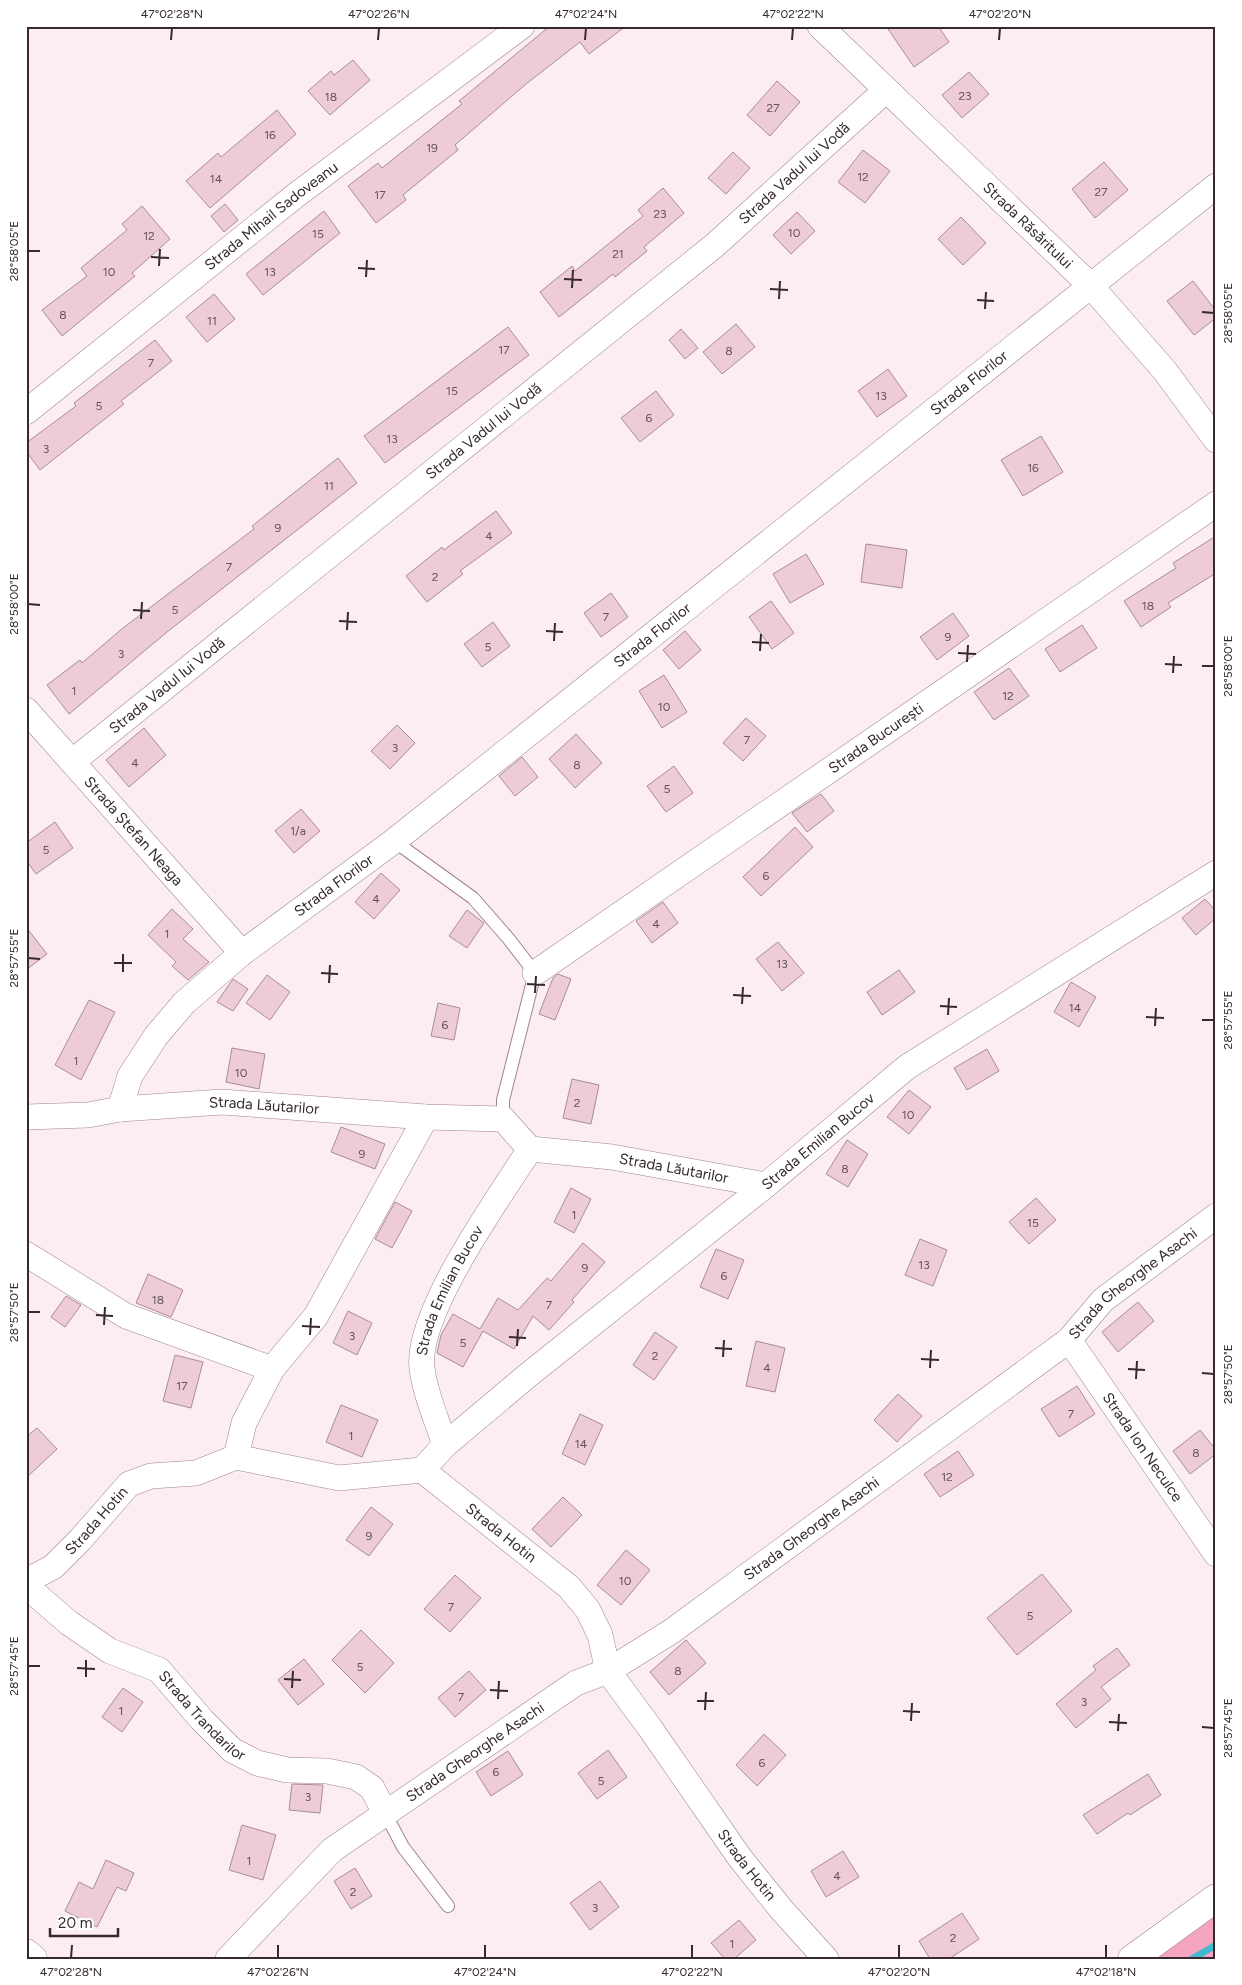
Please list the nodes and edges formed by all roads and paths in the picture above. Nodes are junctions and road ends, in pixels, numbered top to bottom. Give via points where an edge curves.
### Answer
1 (522, 26) edge
2 (820, 26) edge
3 (886, 90) junction
4 (1216, 186) edge
5 (1090, 285) junction
6 (26, 412) edge
7 (1216, 440) edge
8 (1216, 504) edge
9 (26, 710) edge
10 (72, 762) junction
11 (394, 841) junction
12 (1216, 873) edge
13 (242, 953) junction
14 (535, 973) junction
15 (120, 1109) junction
16 (26, 1117) edge
17 (426, 1117) junction
18 (503, 1119) junction
19 (530, 1149) junction
20 (766, 1185) junction
21 (1216, 1216) edge
22 (26, 1254) edge
23 (1069, 1340) junction
24 (272, 1369) junction
25 (445, 1445) junction
26 (236, 1457) junction
27 (422, 1470) junction
28 (1216, 1554) edge
29 (26, 1581) edge
30 (26, 1586) edge
31 (608, 1671) junction
32 (385, 1813) junction
33 (1216, 1898) edge
34 (448, 1906) dead end
35 (26, 1954) edge
36 (33, 1959) edge
37 (228, 1959) edge
38 (826, 1959) edge
39 (1132, 1959) edge

1 - 6 street, Strada Mihail Sadoveanu via 295,196
2 - 3 street, Strada Răsăritului
3 - 5 street, Strada Răsăritului
3 - 10 street, Strada Vadul lui Vodă via 715,245
4 - 5 street, Strada Florilor
5 - 7 street, Strada Răsăritului via 1165,371
5 - 11 street, Strada Florilor
8 - 14 street, Strada București
9 - 10 street, Strada Ștefan Neaga
10 - 13 street, Strada Ștefan Neaga
11 - 13 street, Strada Florilor
11 - 14 lane via 472,898
12 - 20 street, Strada Emilian Bucov via 907,1067
13 - 15 street, Strada Florilor via 184,1003 156,1036 130,1076
14 - 18 lane via 503,1100
15 - 16 street, Strada Lăutarilor via 88,1116
15 - 17 street, Strada Lăutarilor via 222,1102
17 - 18 street, Strada Lăutarilor
17 - 24 street via 316,1316
18 - 19 street
19 - 20 street, Strada Lăutarilor via 612,1157
19 - 25 street, Strada Emilian Bucov via 475,1234 438,1302 426,1333 422,1367
20 - 25 street, Strada Emilian Bucov
21 - 23 street, Strada Gheorghe Asachi via 1103,1300
22 - 24 street via 126,1316
23 - 28 street, Strada Ion Neculce
23 - 31 street, Strada Gheorghe Asachi via 672,1630
24 - 26 street via 244,1423
25 - 27 street, Strada Emilian Bucov
26 - 27 street via 339,1478
26 - 29 street, Strada Hotin via 196,1473 151,1476 129,1484 53,1567
27 - 31 street, Strada Hotin via 569,1587 588,1610 600,1635
30 - 32 street, Strada Trandarilor via 69,1623 110,1652 159,1670 232,1750 257,1763 288,1770 327,1771 356,1777 372,1788
31 - 32 street, Strada Gheorghe Asachi via 576,1683
31 - 38 street, Strada Hotin via 740,1858
32 - 34 lane via 403,1847
32 - 37 street, Strada Gheorghe Asachi via 332,1850
33 - 39 street
35 - 36 street

